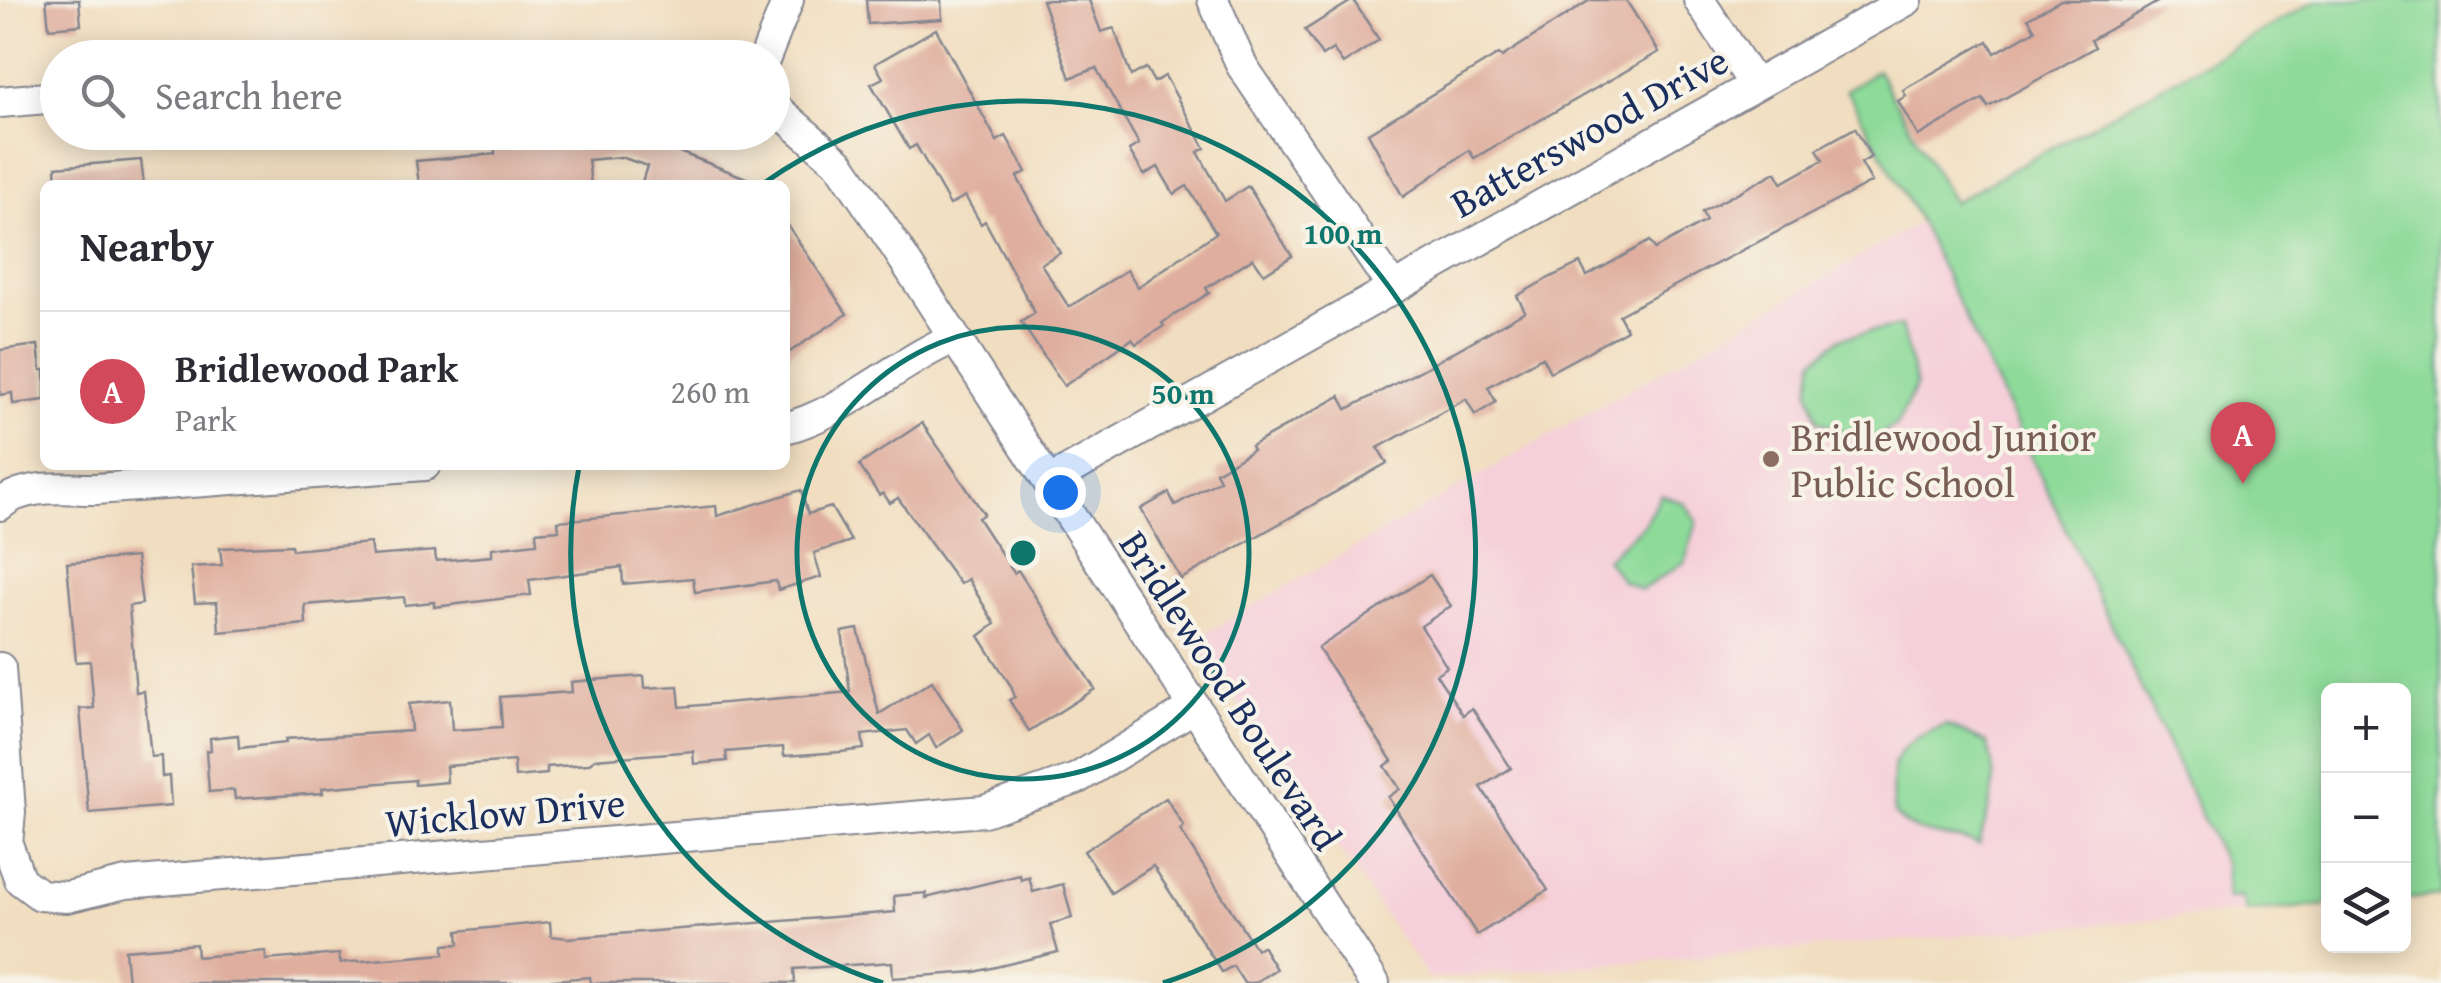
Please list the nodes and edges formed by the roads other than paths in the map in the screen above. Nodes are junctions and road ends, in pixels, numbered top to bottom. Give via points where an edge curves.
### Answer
1 (788, 0) edge
2 (1213, 0) edge
3 (1699, 0) edge
4 (1907, 0) edge
5 (771, 40) edge
6 (1754, 84) junction
7 (40, 99) edge
8 (0, 102) edge
9 (790, 121) edge
10 (1393, 288) junction
11 (954, 338) junction
12 (790, 426) edge
13 (358, 470) edge
14 (1050, 481) junction
15 (0, 505) edge
16 (0, 668) edge
17 (1193, 708) junction
18 (1374, 983) edge

1 - 5 street
2 - 10 street via 1242,66
3 - 6 street
4 - 6 street, Batterswood Drive
6 - 10 street, Batterswood Drive
7 - 8 street
9 - 11 street, Bridlewood Boulevard via 840,164
10 - 14 street, Batterswood Drive
11 - 12 street
11 - 14 street, Bridlewood Boulevard
13 - 15 street via 54,488 10,496
14 - 17 street, Bridlewood Boulevard
16 - 17 street, Wicklow Drive via 10,812 6,844 20,880 40,895 68,897 126,882 984,812 1076,778
17 - 18 street, Bridlewood Boulevard

